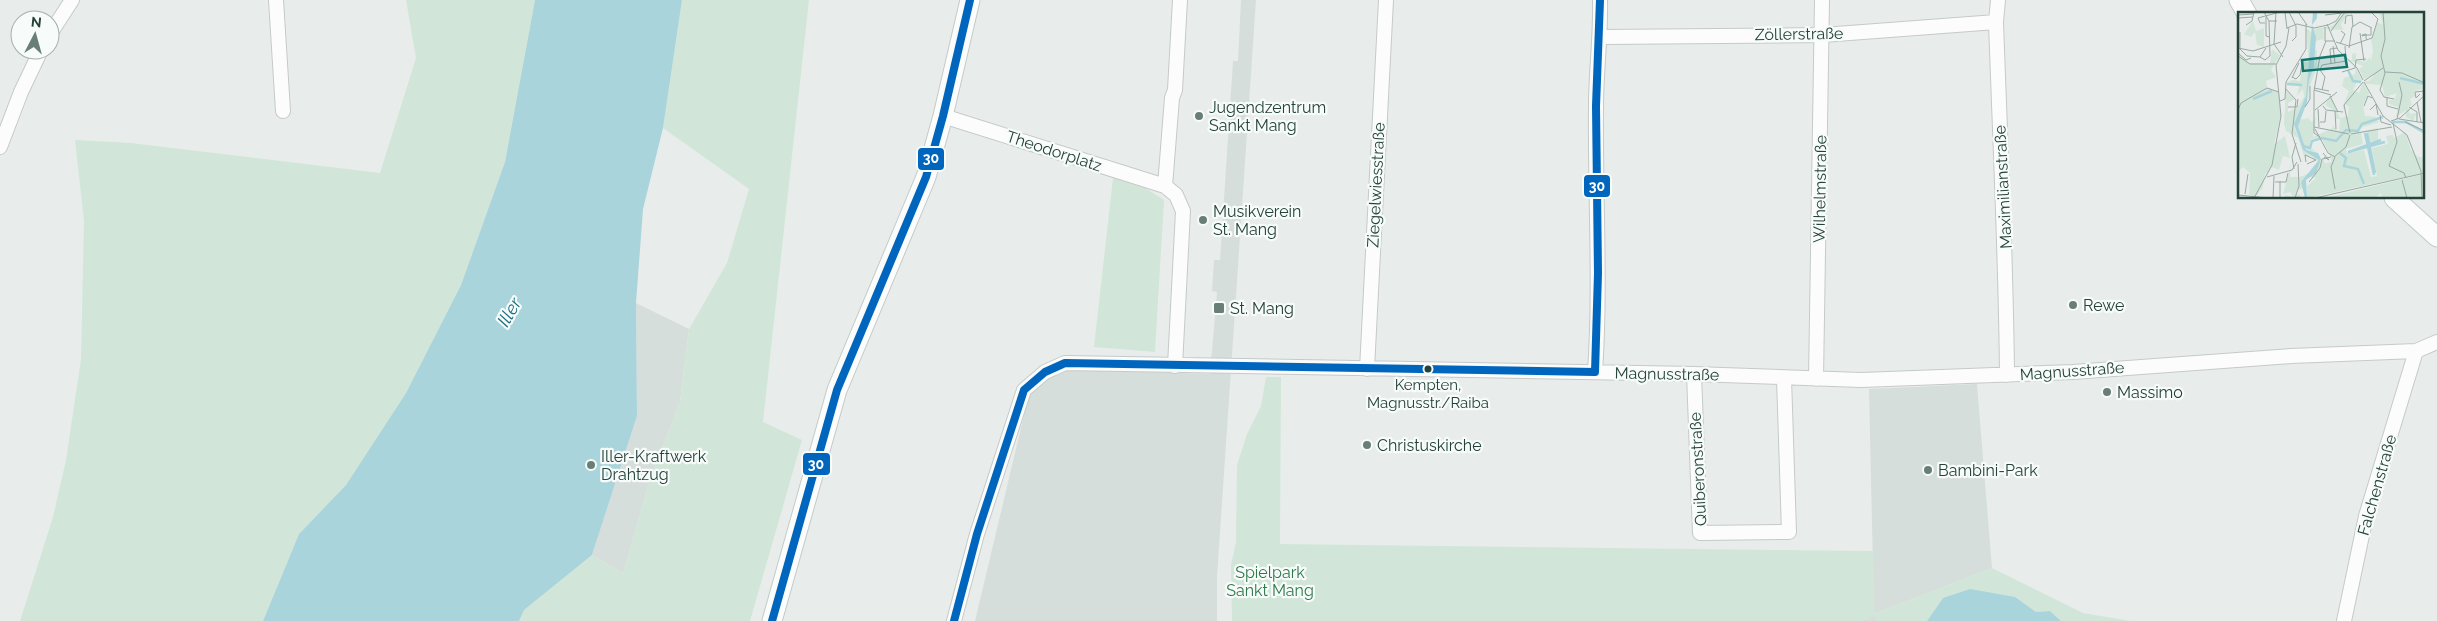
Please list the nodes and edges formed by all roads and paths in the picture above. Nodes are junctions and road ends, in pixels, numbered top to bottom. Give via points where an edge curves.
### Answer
1 (72, 0) edge
2 (276, 0) edge
3 (970, 0) edge
4 (1180, 0) edge
5 (1386, 0) edge
6 (1600, 0) edge
7 (1822, 0) edge
8 (1998, 0) edge
9 (2239, 0) edge
10 (2246, 12) edge
11 (60, 19) edge
12 (1996, 22) junction
13 (1823, 35) junction
14 (1601, 36) junction
15 (36, 60) edge
16 (283, 111) dead end
17 (943, 116) junction
18 (0, 147) edge
19 (1165, 186) junction
20 (2395, 199) edge
21 (2437, 237) edge
22 (2437, 342) edge
23 (2416, 351) junction
24 (1176, 366) junction
25 (1367, 369) junction
26 (1595, 372) junction
27 (1694, 374) junction
28 (2008, 375) junction
29 (1784, 378) junction
30 (1816, 379) junction
31 (772, 621) edge
32 (954, 621) edge
33 (2344, 621) edge

1 - 11 street
2 - 16 street
3 - 17 street
4 - 19 street
5 - 25 street, Ziegelwiesstraße
6 - 14 street
7 - 13 street, Wilhelmstraße
8 - 12 street, Maximilianstraße
9 - 10 street
12 - 13 street, Zöllerstraße
12 - 28 street, Maximilianstraße
13 - 14 street, Zöllerstraße
13 - 30 street, Wilhelmstraße
14 - 26 street via 1596,104 1598,318
15 - 18 street
17 - 19 street, Theodorplatz
17 - 31 street via 926,177 837,390
19 - 24 street via 1176,195 1183,212
20 - 21 street
22 - 23 street, Magnusstraße
23 - 28 street, Magnusstraße
23 - 33 street, Falchenstraße via 2366,516
24 - 25 street, Magnusstraße
24 - 32 street, Magnusstraße via 1065,363 1045,372 1024,390 977,534
25 - 26 street, Magnusstraße
26 - 27 street, Magnusstraße
27 - 29 street, Magnusstraße
27 - 29 street, Quiberonstraße via 1700,533 1789,532
28 - 30 street, Magnusstraße
29 - 30 street, Magnusstraße

